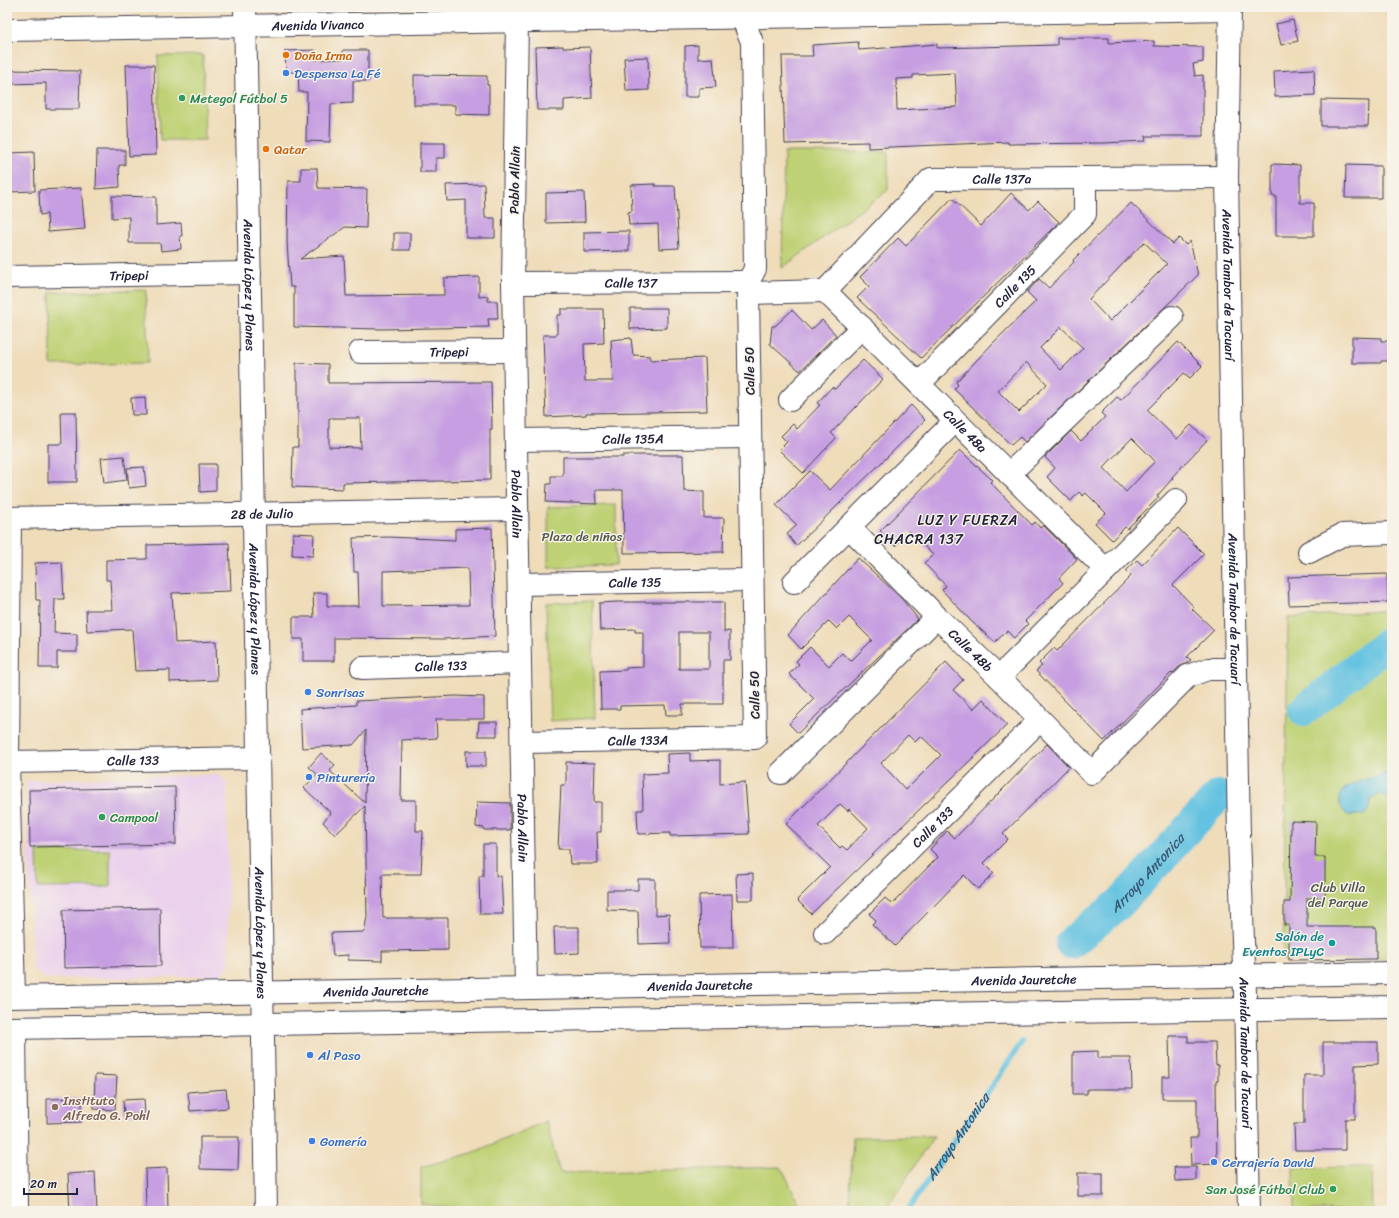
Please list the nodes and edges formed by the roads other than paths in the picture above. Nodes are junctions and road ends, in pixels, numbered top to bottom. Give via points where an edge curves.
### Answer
1 (1230, 8) edge
2 (742, 12) edge
3 (246, 16) edge
4 (517, 20) junction
5 (7, 30) edge
6 (1227, 177) junction
7 (1085, 178) junction
8 (250, 273) junction
9 (7, 277) edge
10 (513, 283) junction
11 (748, 287) junction
12 (825, 291) junction
13 (1172, 317) dead end
14 (862, 327) junction
15 (514, 351) junction
16 (360, 352) dead end
17 (919, 384) junction
18 (790, 400) dead end
19 (955, 421) junction
20 (750, 437) junction
21 (516, 440) junction
22 (1009, 474) junction
23 (1176, 500) dead end
24 (517, 509) junction
25 (255, 513) junction
26 (8, 518) edge
27 (849, 527) junction
28 (1392, 532) edge
29 (1309, 552) dead end
30 (1106, 570) junction
31 (751, 580) junction
32 (794, 582) dead end
33 (518, 584) junction
34 (936, 617) junction
35 (520, 663) junction
36 (362, 668) dead end
37 (1236, 669) junction
38 (999, 677) junction
39 (1040, 720) junction
40 (755, 738) joint
41 (522, 742) junction
42 (259, 758) junction
43 (7, 762) edge
44 (781, 773) dead end
45 (825, 933) dead end
46 (1392, 973) edge
47 (1245, 975) junction
48 (526, 988) junction
49 (263, 992) junction
50 (10, 996) edge
51 (1392, 1007) edge
52 (1246, 1008) junction
53 (263, 1024) junction
54 (11, 1028) edge
55 (17, 1211) edge
56 (266, 1211) edge
57 (1249, 1211) edge

1 - 2 street, Avenida Vivanco
1 - 6 street, Avenida Tambor de Tacuarí
2 - 4 street, Avenida Vivanco
2 - 11 street, Calle 50 via 752,42 755,269
3 - 4 street, Avenida Vivanco
3 - 5 street, Avenida Vivanco
3 - 8 street, Avenida López y Planes
4 - 10 street, Pablo Allain
6 - 7 street, Calle 137a
6 - 37 street, Avenida Tambor de Tacuarí
7 - 12 street, Calle 137a via 931,180
7 - 17 street, Calle 135 via 1085,214
8 - 9 street, Tripepi
8 - 25 street, Avenida López y Planes
10 - 11 street, Calle 137
10 - 15 street, Pablo Allain
11 - 12 street, Calle 137
11 - 20 street, Calle 50
12 - 14 street, Calle 48a
13 - 22 street
14 - 17 street, Calle 48a
14 - 18 street
15 - 16 street, Tripepi
15 - 21 street, Pablo Allain
17 - 19 street, Calle 48a
19 - 22 street, Calle 48a
19 - 27 street
20 - 21 street, Calle 135A
20 - 31 street, Calle 50
21 - 24 street, Pablo Allain
22 - 30 street, Calle 48a
23 - 30 street
24 - 25 street, 28 de Julio
24 - 33 street, Pablo Allain
25 - 26 street, 28 de Julio
25 - 42 street, Avenida López y Planes
26 - 43 street
27 - 32 street
27 - 34 street, Calle 48b
28 - 29 street via 1342,535
30 - 38 street
31 - 33 street, Calle 135
31 - 40 street, Calle 50
33 - 35 street, Pablo Allain
34 - 38 street, Calle 48b
34 - 44 street
35 - 36 street, Calle 133
35 - 41 street, Pablo Allain
37 - 39 street, Calle 48b via 1208,669 1188,676 1092,773
37 - 47 street, Avenida Tambor de Tacuarí
38 - 39 street, Calle 48b
39 - 45 street, Calle 133
40 - 41 street, Calle 133A
41 - 48 street, Pablo Allain
42 - 43 street, Calle 133
42 - 49 street, Avenida López y Planes
43 - 50 street
46 - 47 street, Avenida Jauretche
47 - 48 street, Avenida Jauretche
47 - 52 street, Avenida Tambor de Tacuarí
48 - 49 street, Avenida Jauretche
49 - 50 street, Avenida Jauretche
49 - 53 street, Avenida López y Planes
51 - 52 street
52 - 53 street
52 - 57 street, Avenida Tambor de Tacuarí
53 - 54 street
53 - 56 street, Avenida López y Planes
54 - 55 street

